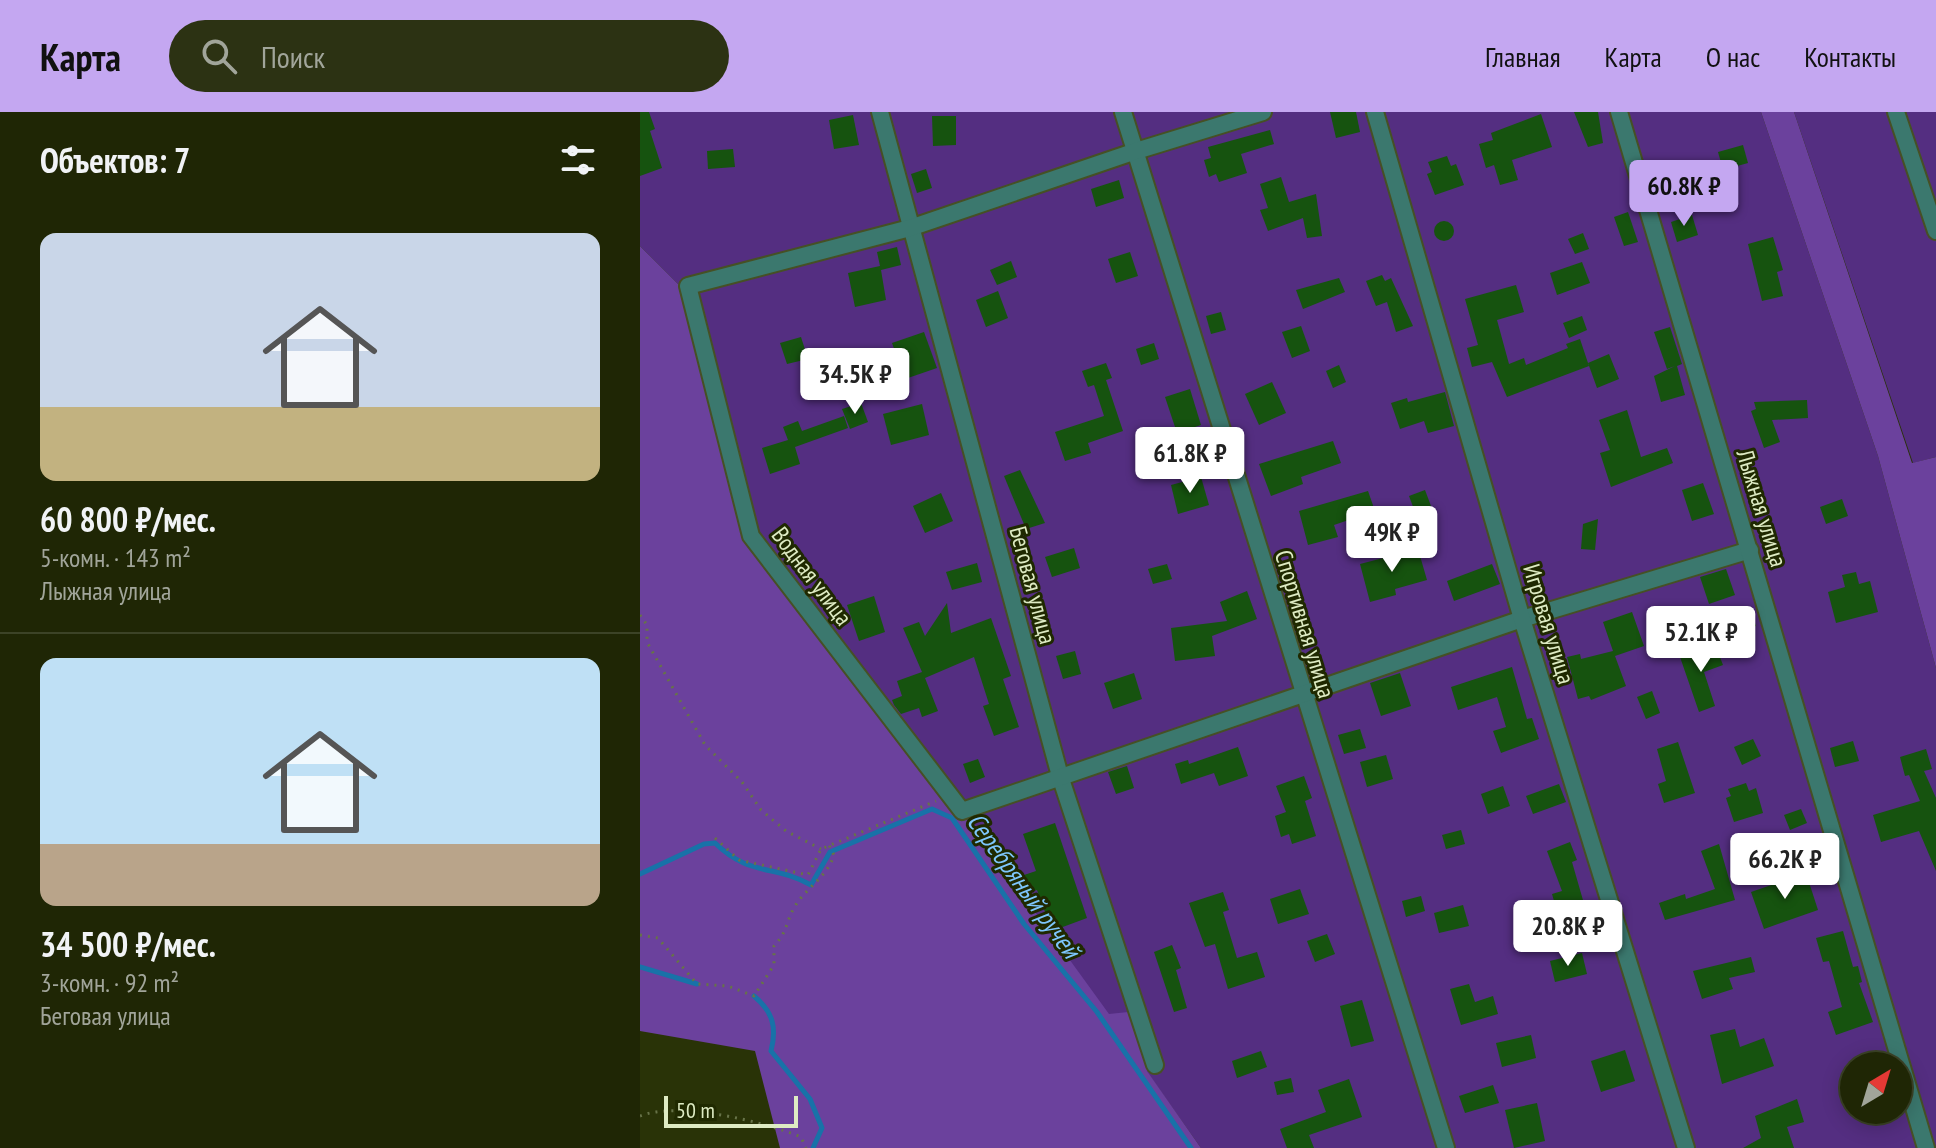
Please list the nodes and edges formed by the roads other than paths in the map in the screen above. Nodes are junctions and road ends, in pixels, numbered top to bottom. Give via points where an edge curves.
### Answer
1 (880, 112) edge
2 (1123, 112) edge
3 (1263, 112) edge
4 (1375, 112) edge
5 (1619, 112) edge
6 (1896, 112) edge
7 (1136, 151) junction
8 (910, 228) junction
9 (1936, 231) edge
10 (1750, 550) junction
11 (1522, 619) junction
12 (1301, 693) junction
13 (1060, 776) junction
14 (1155, 1065) dead end
15 (1446, 1148) edge
16 (1686, 1148) edge
17 (1926, 1148) edge

1 - 8 street, Беговая улица
2 - 7 street, Спортивная улица
3 - 7 street
4 - 11 street, Игровая улица
5 - 10 street, Лыжная улица
6 - 9 street
7 - 8 street
7 - 12 street, Спортивная улица
8 - 13 street, Беговая улица
8 - 13 street, Водная улица via 688,286 751,536 962,811
10 - 11 street
10 - 17 street, Лыжная улица
11 - 12 street
11 - 16 street, Игровая улица
12 - 13 street
12 - 15 street, Спортивная улица
13 - 14 street, Беговая улица

